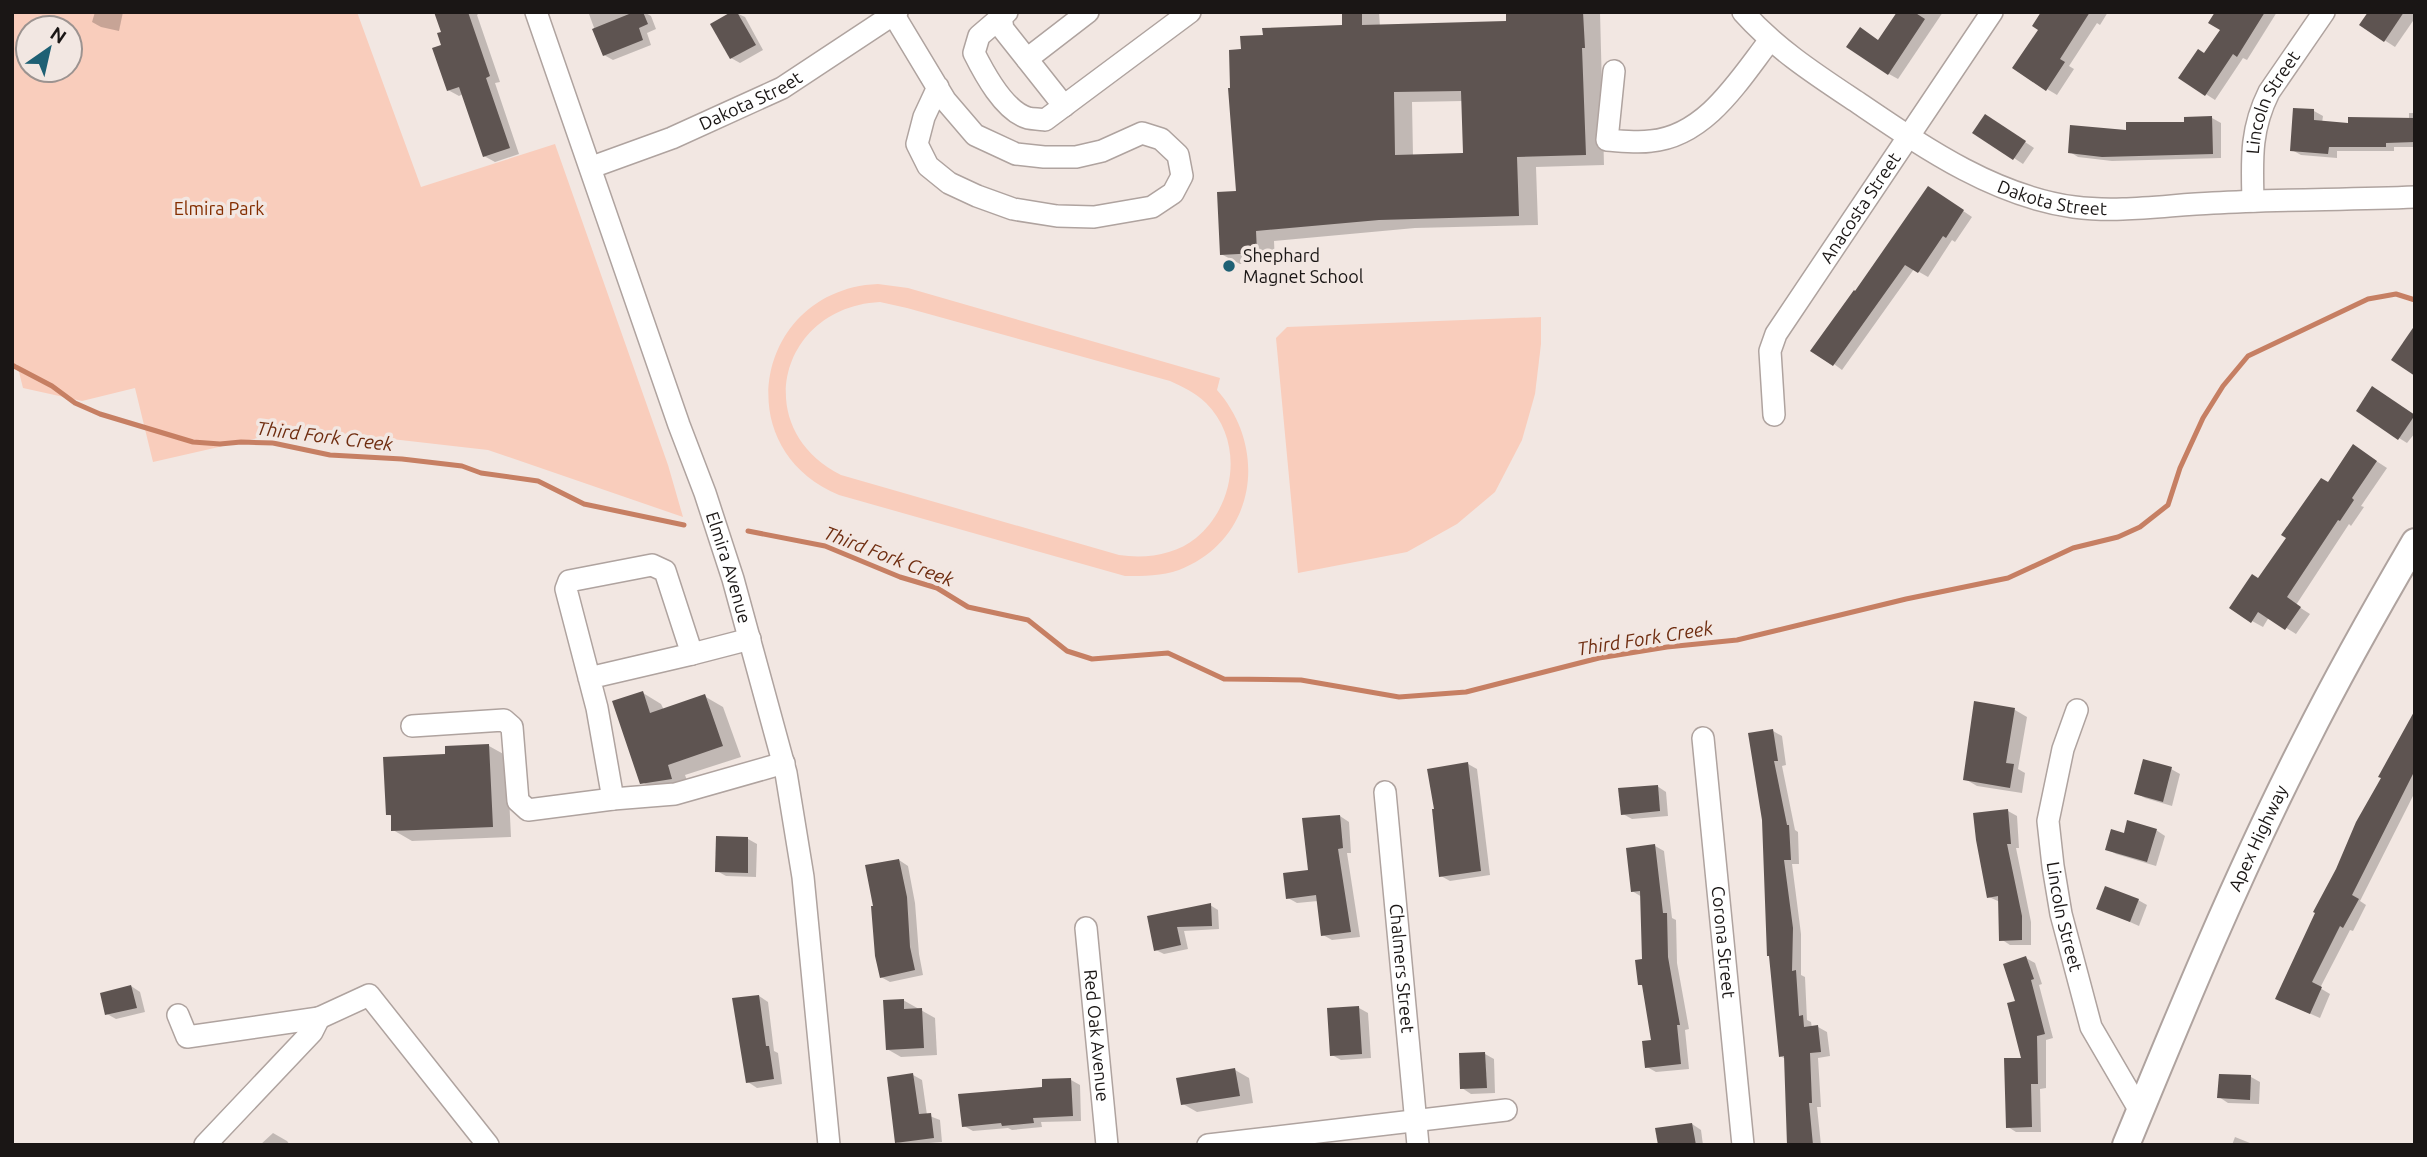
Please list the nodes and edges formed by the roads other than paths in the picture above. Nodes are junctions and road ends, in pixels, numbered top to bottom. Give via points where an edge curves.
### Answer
1 (536, 12) edge
2 (1088, 12) edge
3 (1190, 12) edge
4 (1743, 12) edge
5 (1992, 12) edge
6 (2324, 12) edge
7 (894, 13) edge
8 (1004, 15) edge
9 (1770, 40) junction
10 (1027, 59) junction
11 (1614, 72) dead end
12 (938, 87) junction
13 (1064, 106) junction
14 (1907, 136) junction
15 (592, 167) junction
16 (2415, 197) edge
17 (2253, 201) junction
18 (1774, 415) dead end
19 (2415, 542) edge
20 (750, 639) junction
21 (692, 654) junction
22 (589, 678) junction
23 (2077, 710) dead end
24 (412, 726) dead end
25 (1703, 738) dead end
26 (783, 762) junction
27 (1385, 792) dead end
28 (613, 800) junction
29 (1086, 928) dead end
30 (178, 1015) dead end
31 (319, 1018) junction
32 (1506, 1110) dead end
33 (2140, 1111) junction
34 (1416, 1121) junction
35 (205, 1145) edge
36 (488, 1145) edge
37 (829, 1145) edge
38 (1107, 1145) edge
39 (1208, 1145) edge
40 (1418, 1145) edge
41 (1743, 1145) edge
42 (2126, 1145) edge

1 - 15 street, Elmira Avenue
2 - 10 street
3 - 13 street
4 - 9 street, Dakota Street
5 - 14 street, Anacosta Street
6 - 17 street, Lincoln Street via 2262,105 2252,142
7 - 12 street
7 - 15 street, Dakota Street via 782,88 747,106
8 - 10 street via 1003,29
8 - 13 street via 979,36 974,53 986,76 1011,109 1026,118 1045,120
9 - 11 street via 1716,108 1681,134 1652,141 1607,140
9 - 14 street, Dakota Street
10 - 13 street
12 - 12 street via 917,144 928,166 950,183 1013,209 1094,217 1152,207 1173,193 1182,176 1178,155 1161,139 1142,133 1076,157 1016,154 975,135
14 - 17 street, Dakota Street via 1996,183 2073,206 2103,209
14 - 18 street, Anacosta Street via 1776,334 1770,351
15 - 20 street, Elmira Avenue via 705,493
16 - 17 street, Dakota Street
19 - 33 main road, Apex Highway via 2288,776
20 - 21 street
20 - 26 street, Elmira Avenue
21 - 22 street
21 - 22 street via 666,571 652,565 569,580 566,589
22 - 28 street
23 - 33 street, Lincoln Street via 2050,807 2053,866 2091,1027
24 - 28 street via 504,720 512,727 519,801 528,810
25 - 41 street, Corona Street
26 - 28 street via 675,794
26 - 37 street, Elmira Avenue via 803,877
27 - 34 street, Chalmers Street
29 - 38 street, Red Oak Avenue
30 - 31 street via 187,1037
31 - 35 street via 312,1032
31 - 36 street via 369,995
32 - 34 street
33 - 42 main road, Apex Highway
34 - 39 street
34 - 40 street, Chalmers Street

